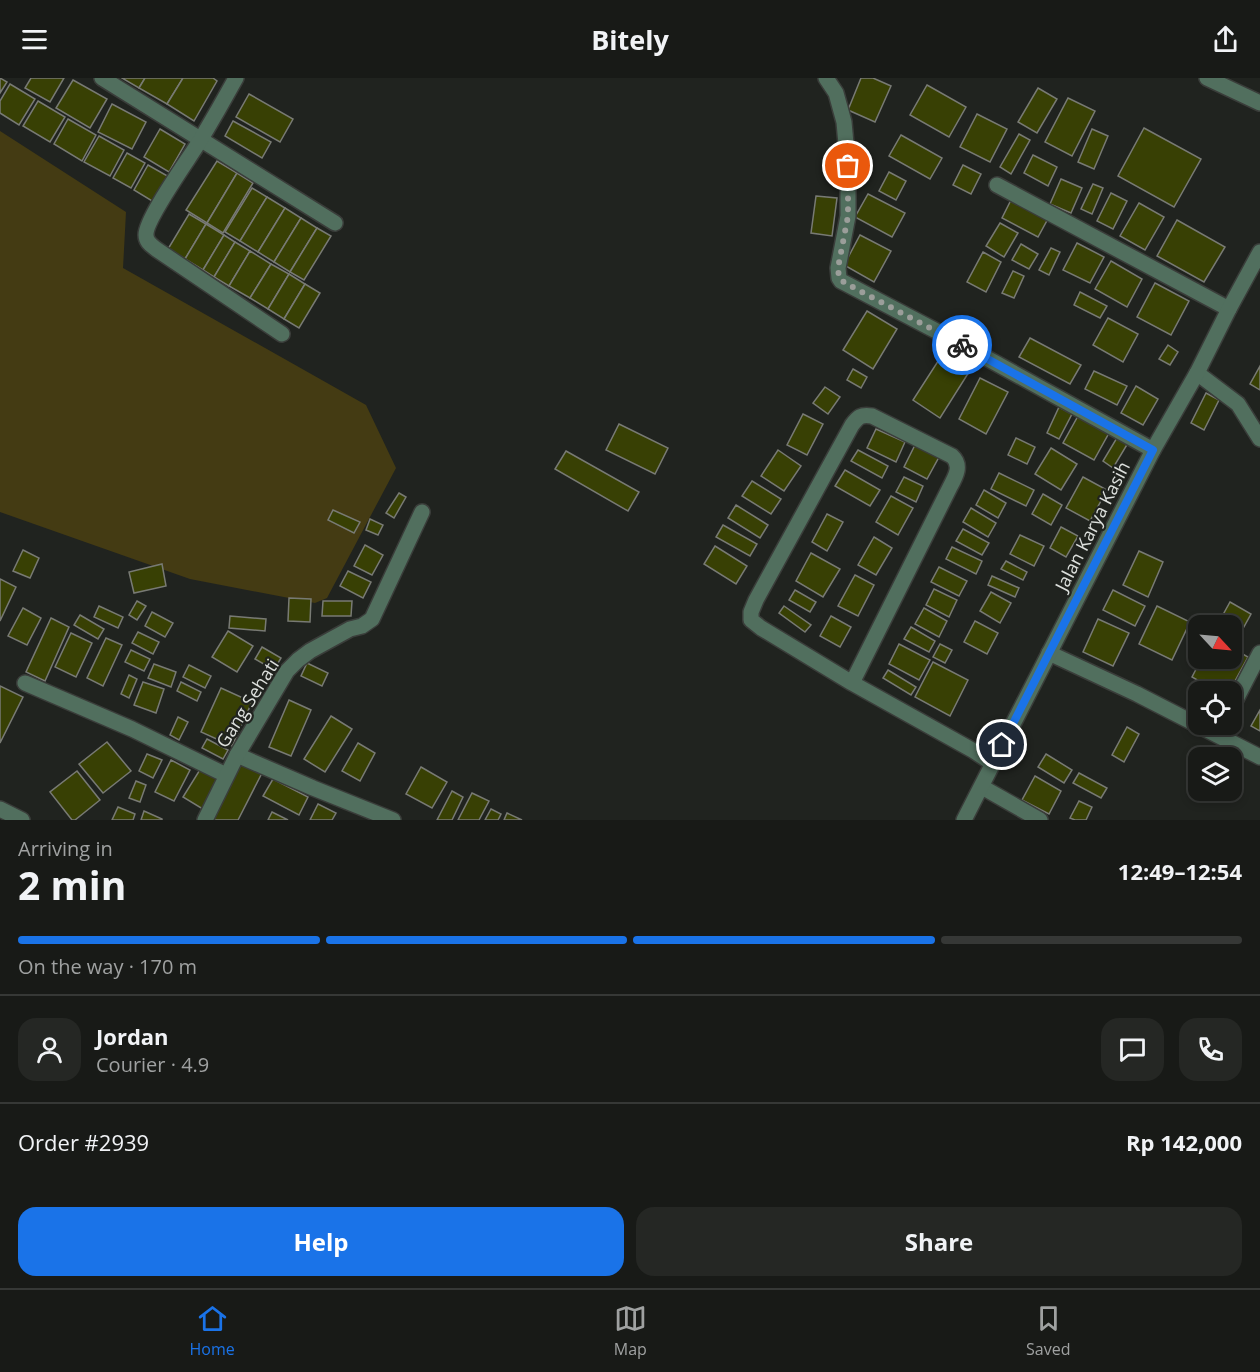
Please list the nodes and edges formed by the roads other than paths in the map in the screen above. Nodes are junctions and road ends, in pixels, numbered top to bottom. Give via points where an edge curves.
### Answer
1 (102, 78) edge
2 (236, 78) edge
3 (826, 78) edge
4 (1207, 78) edge
5 (1260, 103) edge
6 (201, 139) junction
7 (997, 185) dead end
8 (335, 223) dead end
9 (1260, 252) edge
10 (1255, 273) edge
11 (1229, 309) junction
12 (282, 334) dead end
13 (1197, 373) junction
14 (1260, 439) edge
15 (1153, 450) junction
16 (422, 512) dead end
17 (1049, 653) junction
18 (1260, 653) edge
19 (25, 683) dead end
20 (852, 683) junction
21 (1242, 688) edge
22 (1188, 716) edge
23 (1227, 735) edge
24 (237, 755) junction
25 (1260, 757) edge
26 (992, 763) junction
27 (226, 775) junction
28 (982, 787) junction
29 (0, 809) edge
30 (22, 820) edge
31 (205, 820) edge
32 (393, 820) edge
33 (963, 820) edge
34 (1040, 820) edge

1 - 6 street
2 - 6 street
3 - 15 street via 836,93 844,122 848,166 848,216 838,268 841,281
4 - 5 street
6 - 8 street
6 - 12 street via 151,218 147,240
7 - 11 street
9 - 10 street, Jalan Karya Kasih
10 - 11 street, Jalan Karya Kasih
11 - 13 street, Jalan Karya Kasih
13 - 14 street via 1238,404
13 - 15 street, Jalan Karya Kasih
15 - 17 street, Jalan Karya Kasih
16 - 24 street, Gang Sehati via 372,619 310,651 286,671
17 - 22 street
17 - 26 street, Jalan Karya Kasih
18 - 21 street
19 - 27 street
20 - 20 street via 951,488 958,464 952,456 866,415 852,425 751,612 754,623
20 - 26 street
23 - 25 street
24 - 27 street, Gang Sehati
24 - 32 street
26 - 28 street, Jalan Karya Kasih
27 - 31 street, Gang Sehati
28 - 33 street, Jalan Karya Kasih
28 - 34 street
29 - 30 street

